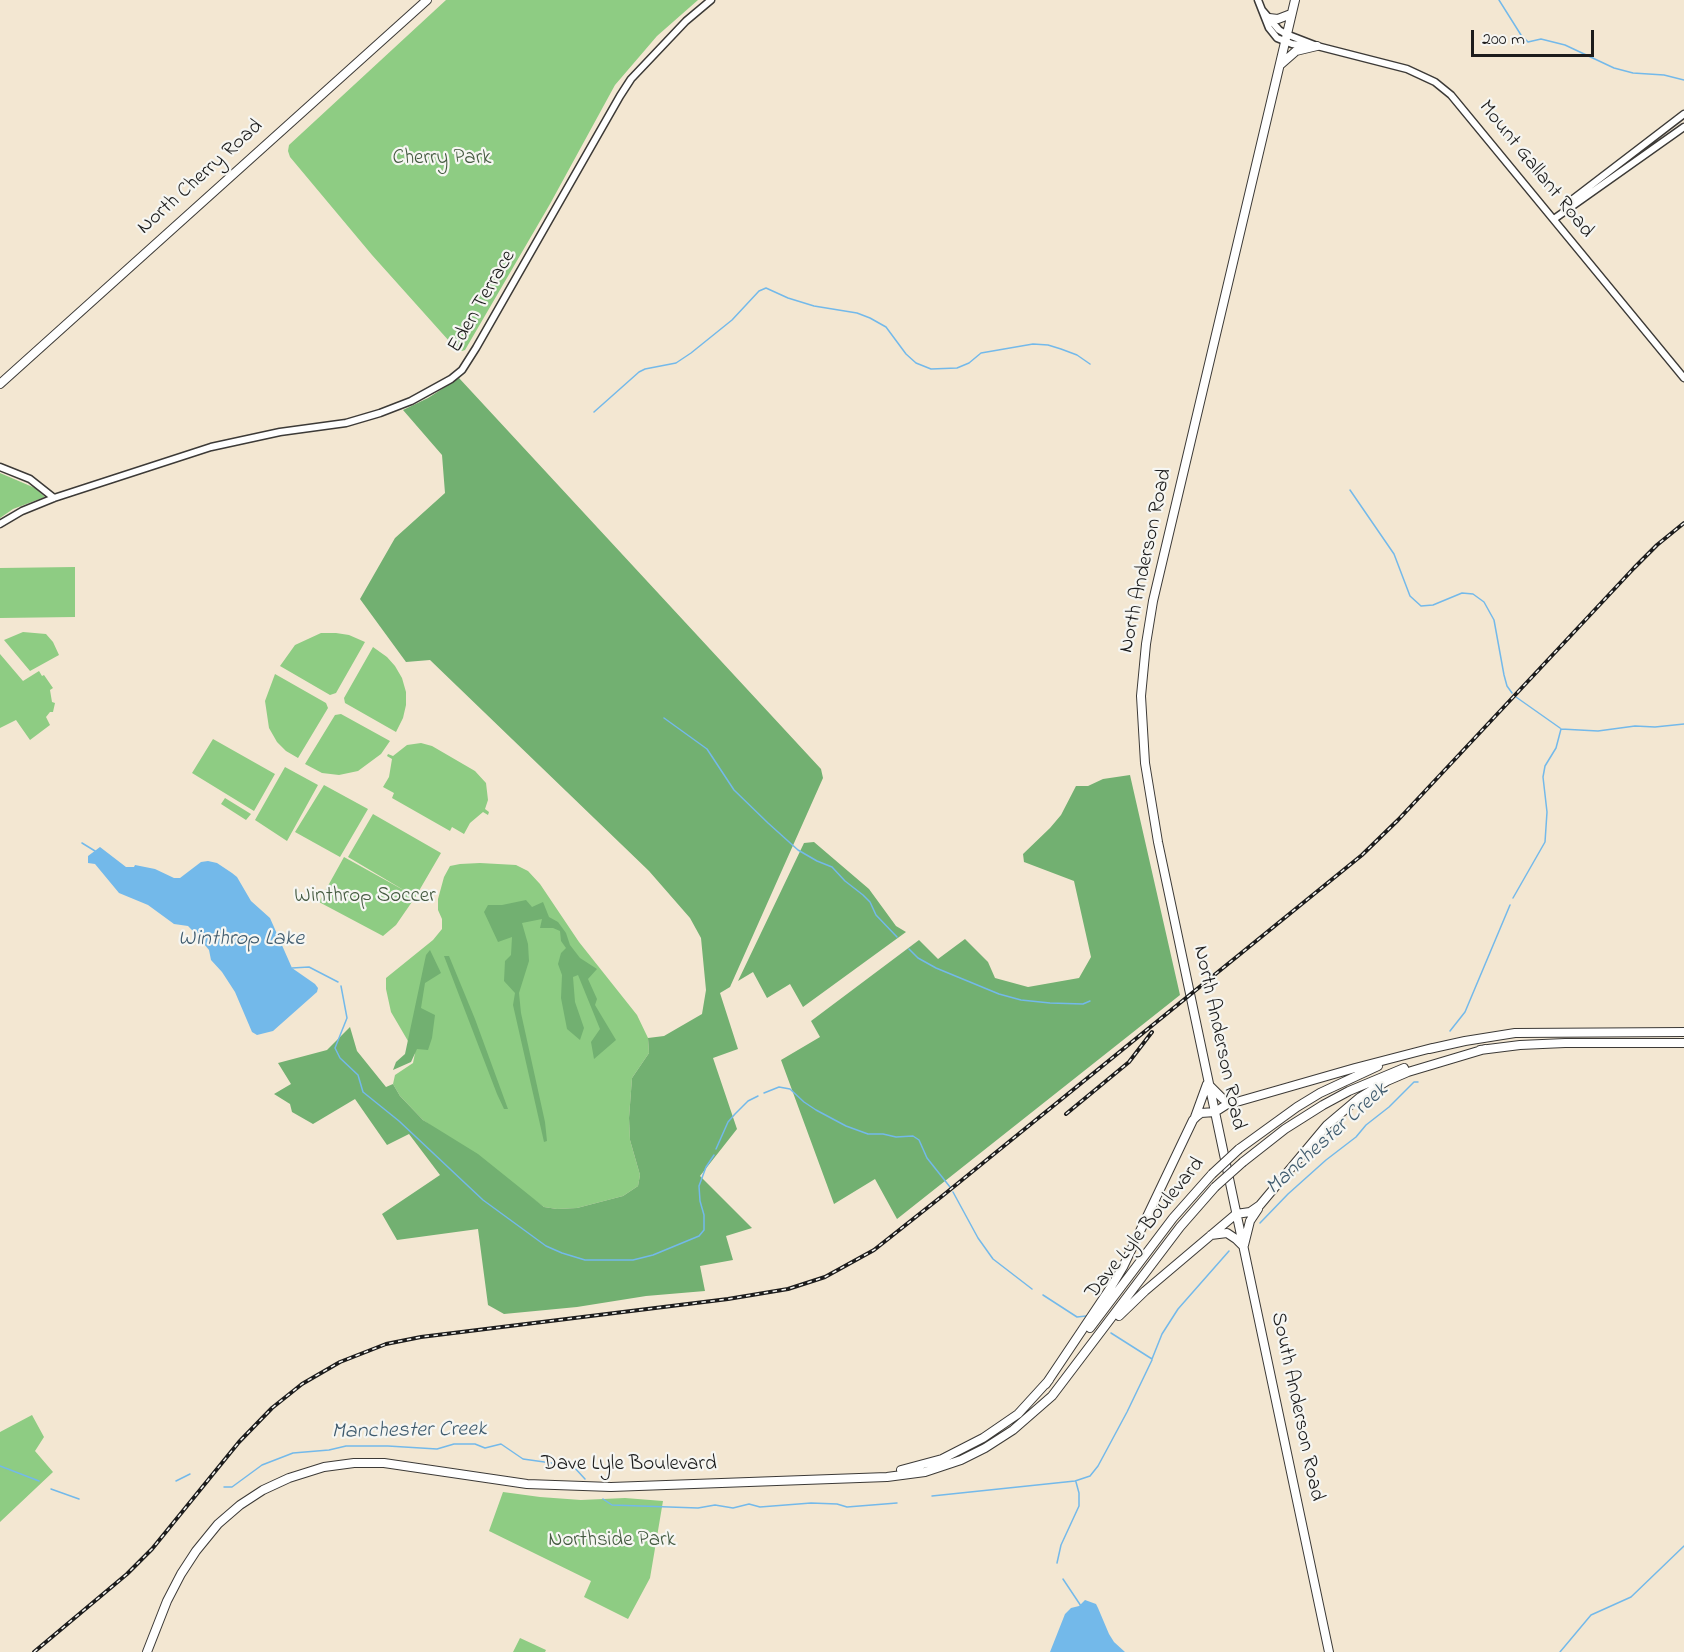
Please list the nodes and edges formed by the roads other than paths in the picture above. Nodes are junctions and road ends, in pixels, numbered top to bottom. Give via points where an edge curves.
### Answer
1 (428, 0) edge
2 (711, 0) edge
3 (1258, 0) edge
4 (1294, 0) edge
5 (1262, 10) junction
6 (1291, 14) junction
7 (1269, 18) junction
8 (1285, 38) junction
9 (1317, 46) junction
10 (1279, 66) junction
11 (1684, 114) edge
12 (1684, 128) edge
13 (1566, 209) junction
14 (1554, 219) junction
15 (1684, 378) edge
16 (0, 384) edge
17 (0, 467) edge
18 (54, 498) junction
19 (0, 525) edge
20 (1684, 1032) edge
21 (1684, 1043) edge
22 (1432, 1048) junction
23 (1485, 1049) junction
24 (1208, 1082) junction
25 (1235, 1104) junction
26 (1215, 1113) junction
27 (1194, 1120) junction
28 (1228, 1169) joint
29 (1260, 1205) junction
30 (1236, 1214) junction
31 (1208, 1237) junction
32 (1244, 1249) junction
33 (1096, 1339) junction
34 (1046, 1384) junction
35 (880, 1477) junction
36 (147, 1652) edge
37 (1329, 1652) edge

1 - 16 main road, North Cherry Road
2 - 18 street, Eden Terrace via 631,79 476,348 451,379 380,413 346,423 211,447
3 - 5 street, Mount Gallant Road
4 - 6 main road, North Anderson Road
5 - 7 street, Mount Gallant Road
5 - 8 street, Mount Gallant Road via 1271,32
6 - 7 main road via 1278,20
6 - 8 main road, North Anderson Road
7 - 8 street, Mount Gallant Road
8 - 9 street, Mount Gallant Road
8 - 10 main road, North Anderson Road
9 - 10 main road via 1296,51
9 - 14 street, Mount Gallant Road via 1407,69 1435,82 1471,118
10 - 24 main road, North Anderson Road via 1153,601 1143,670 1143,739 1149,797
11 - 13 street via 1573,199
12 - 13 street
13 - 14 street
14 - 15 street, Mount Gallant Road
17 - 18 street via 30,479
18 - 19 street, Eden Terrace
20 - 22 main road, Dave Lyle Boulevard via 1515,1033
21 - 23 main road, Dave Lyle Boulevard via 1565,1043
22 - 25 main road
22 - 34 main road, Dave Lyle Boulevard, bridge via 1378,1066 1320,1093 1239,1149 1173,1218
23 - 29 main road via 1408,1072 1359,1098 1327,1125
23 - 33 main road, Dave Lyle Boulevard, bridge via 1414,1065 1349,1091 1294,1122 1215,1187
24 - 25 main road via 1218,1096
24 - 26 main road, North Anderson Road
24 - 27 main road
25 - 26 main road
26 - 27 main road via 1202,1113
26 - 28 main road, North Anderson Road
27 - 34 main road via 1123,1267
28 - 30 main road, South Anderson Road
29 - 30 main road via 1250,1212
29 - 32 main road via 1250,1221
30 - 31 main road
30 - 32 main road, South Anderson Road
31 - 32 main road via 1227,1233
31 - 33 main road
32 - 37 main road, South Anderson Road
33 - 35 main road, Dave Lyle Boulevard via 1052,1396 1002,1438 935,1470
34 - 35 main road, Dave Lyle Boulevard via 1012,1418 969,1446 942,1459
35 - 36 main road, Dave Lyle Boulevard via 574,1487 524,1484 384,1463 324,1467 263,1490 218,1524 181,1574

